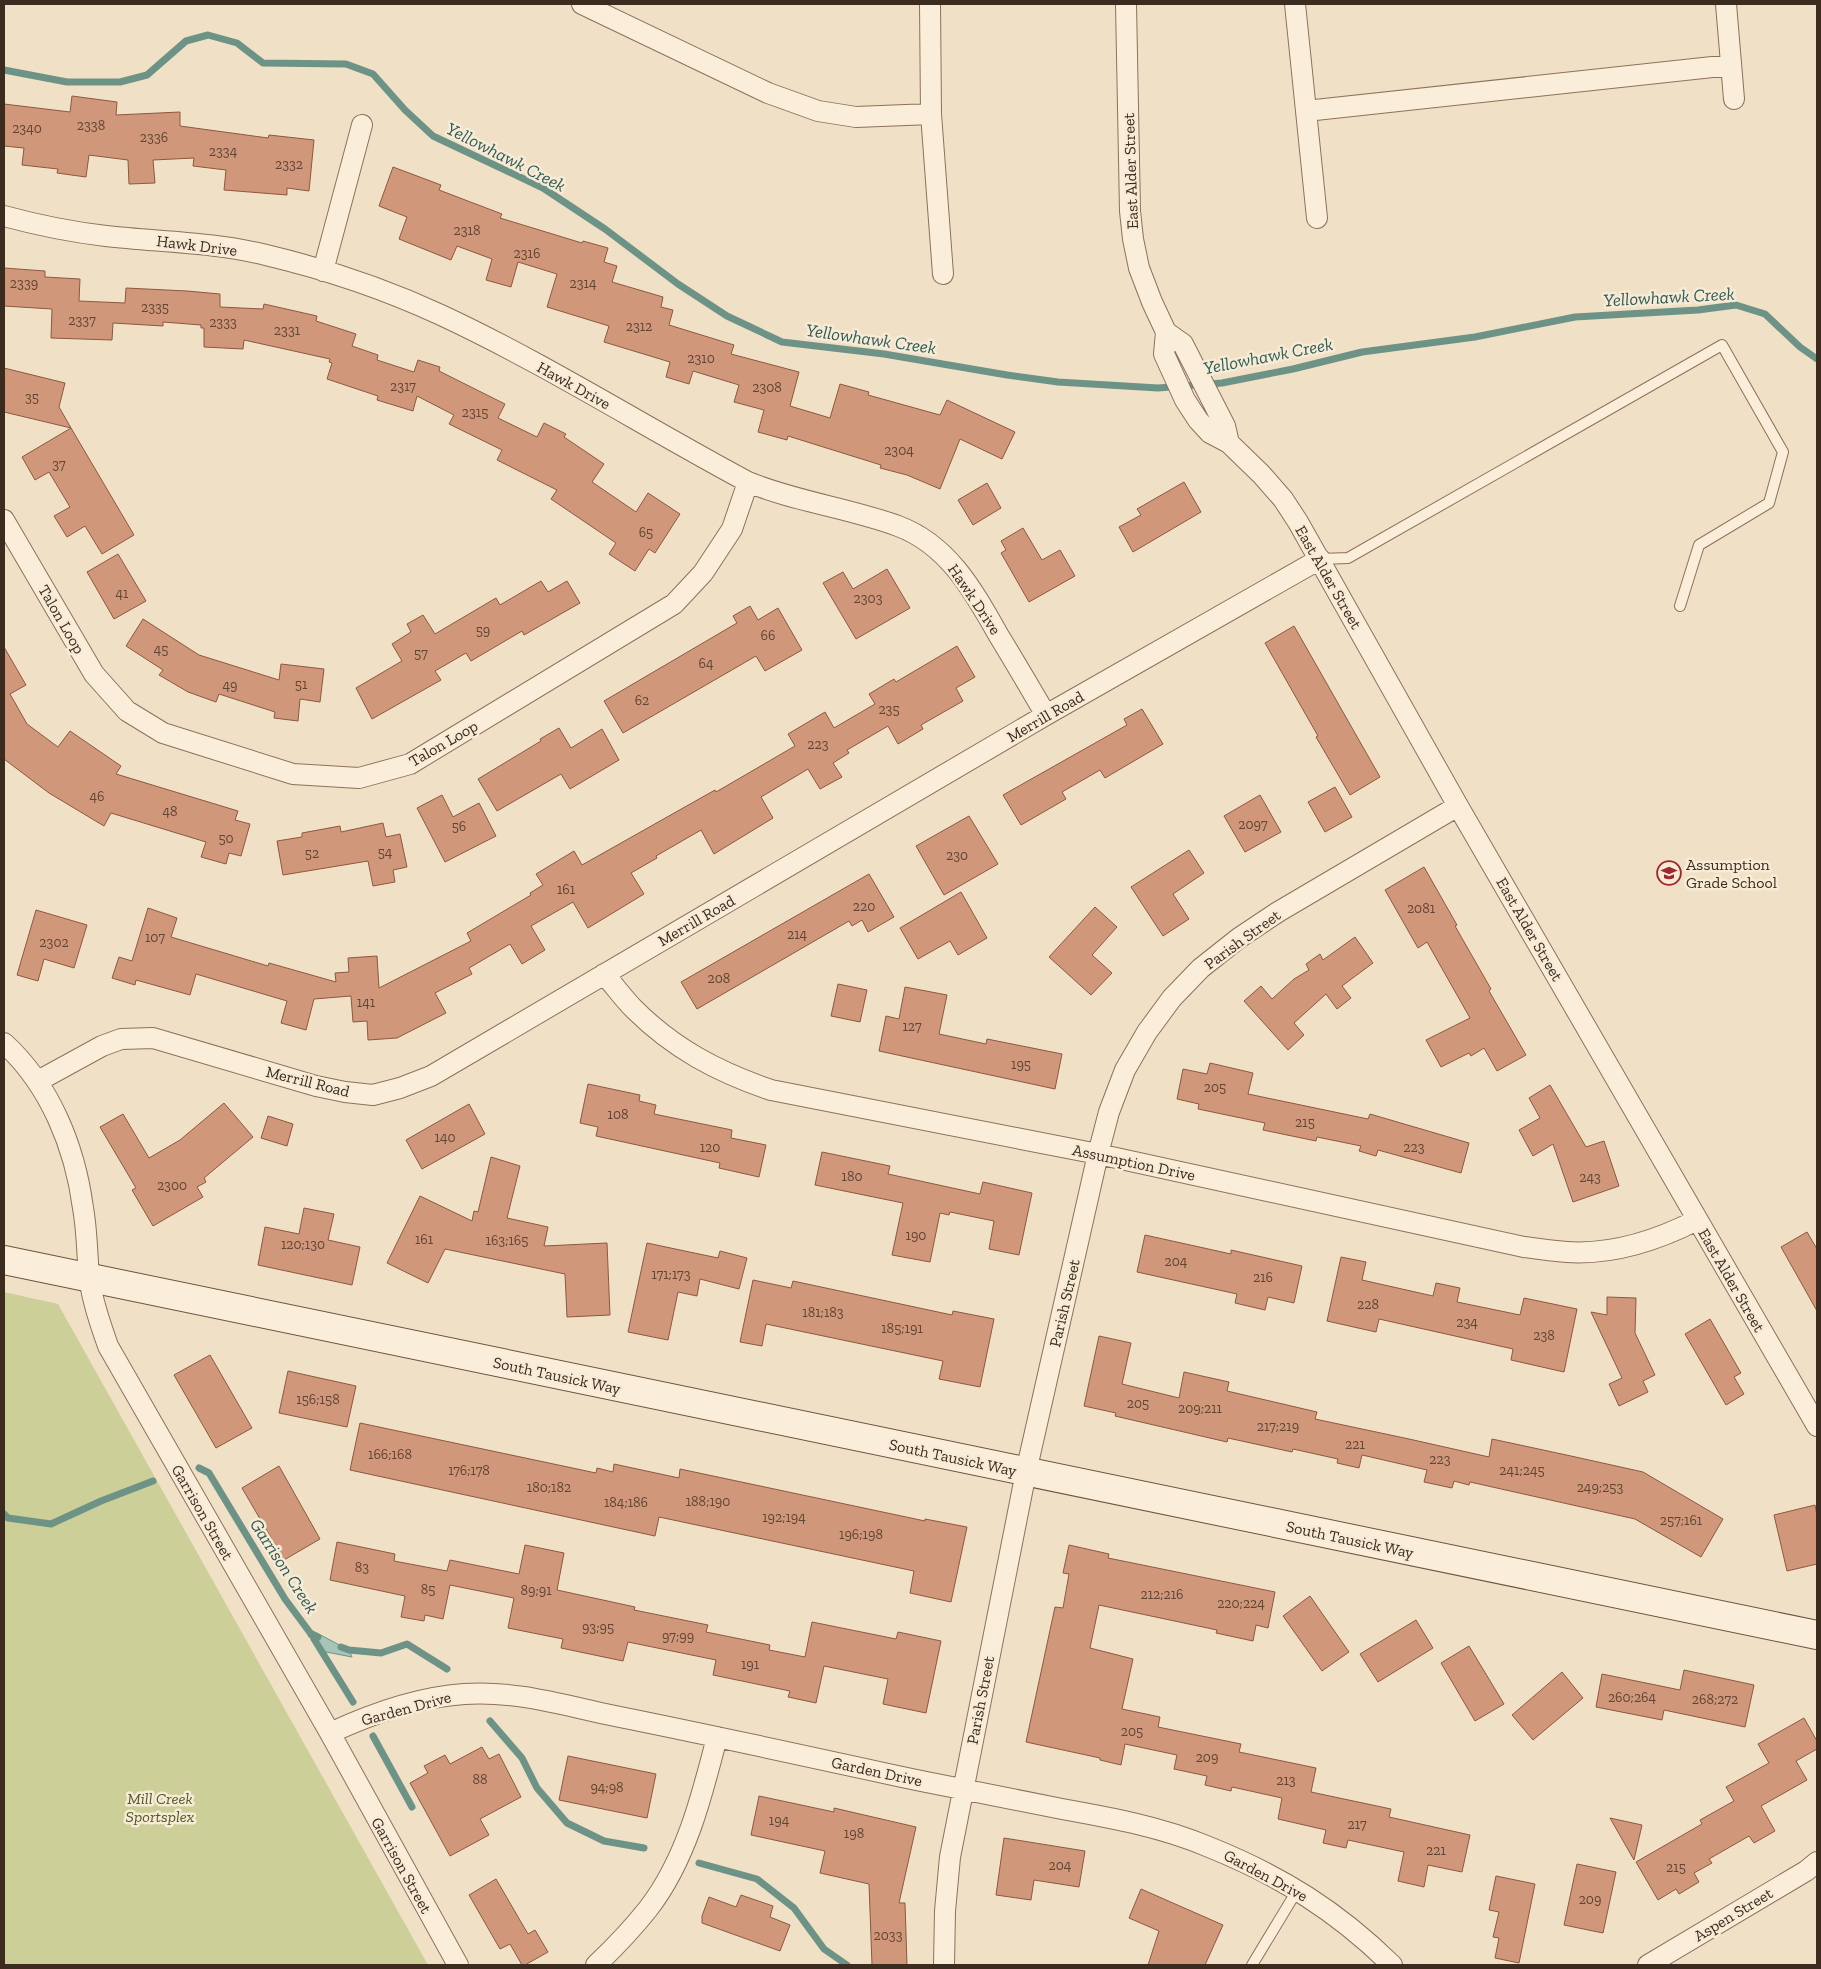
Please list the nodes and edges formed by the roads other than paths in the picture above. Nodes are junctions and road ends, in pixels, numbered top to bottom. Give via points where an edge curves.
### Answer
1 (582, 4) edge
2 (930, 4) edge
3 (1126, 4) edge
4 (1295, 4) edge
5 (1726, 4) edge
6 (1731, 66) junction
7 (1734, 99) dead end
8 (1306, 111) junction
9 (931, 114) junction
10 (362, 125) dead end
11 (4, 216) edge
12 (1317, 218) dead end
13 (324, 271) junction
14 (943, 274) dead end
15 (748, 482) junction
16 (4, 520) edge
17 (1320, 559) junction
18 (1680, 606) dead end
19 (1046, 715) junction
20 (1458, 806) junction
21 (604, 974) junction
22 (4, 1043) edge
23 (38, 1081) junction
24 (1098, 1154) junction
25 (1697, 1220) junction
26 (4, 1260) edge
27 (90, 1278) junction
28 (1817, 1426) edge
29 (1026, 1472) junction
30 (1817, 1635) edge
31 (330, 1733) junction
32 (717, 1737) junction
33 (962, 1790) junction
34 (1817, 1862) edge
35 (1298, 1889) junction
36 (458, 1965) edge
37 (596, 1965) edge
38 (944, 1965) edge
39 (1252, 1965) edge
40 (1392, 1965) edge
41 (1648, 1965) edge

1 - 9 street via 768,93 818,111 856,117
2 - 9 street
3 - 17 street, East Alder Street via 1133,239 1148,293 1166,332 1164,354 1184,400 1198,420 1210,433 1229,443 1283,499
4 - 8 street
5 - 6 street
6 - 7 street
6 - 8 street
8 - 12 street
9 - 14 street
10 - 13 street
11 - 13 street, Hawk Drive via 82,232 206,244 265,254
13 - 15 street, Hawk Drive via 398,297 499,343
15 - 16 street, Talon Loop via 732,529 703,573 674,604 410,764 359,778 293,774 162,733 127,711 94,674
15 - 19 street, Hawk Drive via 798,500 900,527 939,551 975,594
17 - 18 lane via 1348,558 1722,345 1783,452 1769,503 1699,545
17 - 19 street, Merrill Road
17 - 20 street, East Alder Street
19 - 21 street, Merrill Road
20 - 24 street, Parish Street via 1278,912 1201,968 1172,998 1125,1070
20 - 25 street, East Alder Street
21 - 23 street, Merrill Road via 430,1076 373,1095 316,1086 153,1038 120,1039
21 - 24 street, Assumption Drive via 634,1009 666,1036 699,1060 734,1077 771,1090
22 - 23 street, Garrison Street via 21,1058
23 - 27 street, Garrison Street via 64,1132 77,1172
24 - 25 street, Assumption Drive via 1476,1238 1568,1252 1607,1250 1644,1243
24 - 29 street, Parish Street
25 - 28 street, East Alder Street
26 - 27 main road, South Tausick Way
27 - 29 main road, South Tausick Way
27 - 31 street, Garrison Street via 108,1346
29 - 30 main road, South Tausick Way
29 - 33 street, Parish Street
31 - 32 street, Garden Drive via 394,1709 465,1694 522,1697
31 - 36 street, Garrison Street
32 - 33 street, Garden Drive
32 - 37 street via 692,1824 672,1869 649,1908
33 - 35 street, Garden Drive via 1170,1832
33 - 38 street, Parish Street via 945,1911
34 - 41 street, Aspen Street
35 - 39 lane
35 - 40 street, Garden Drive via 1346,1924

